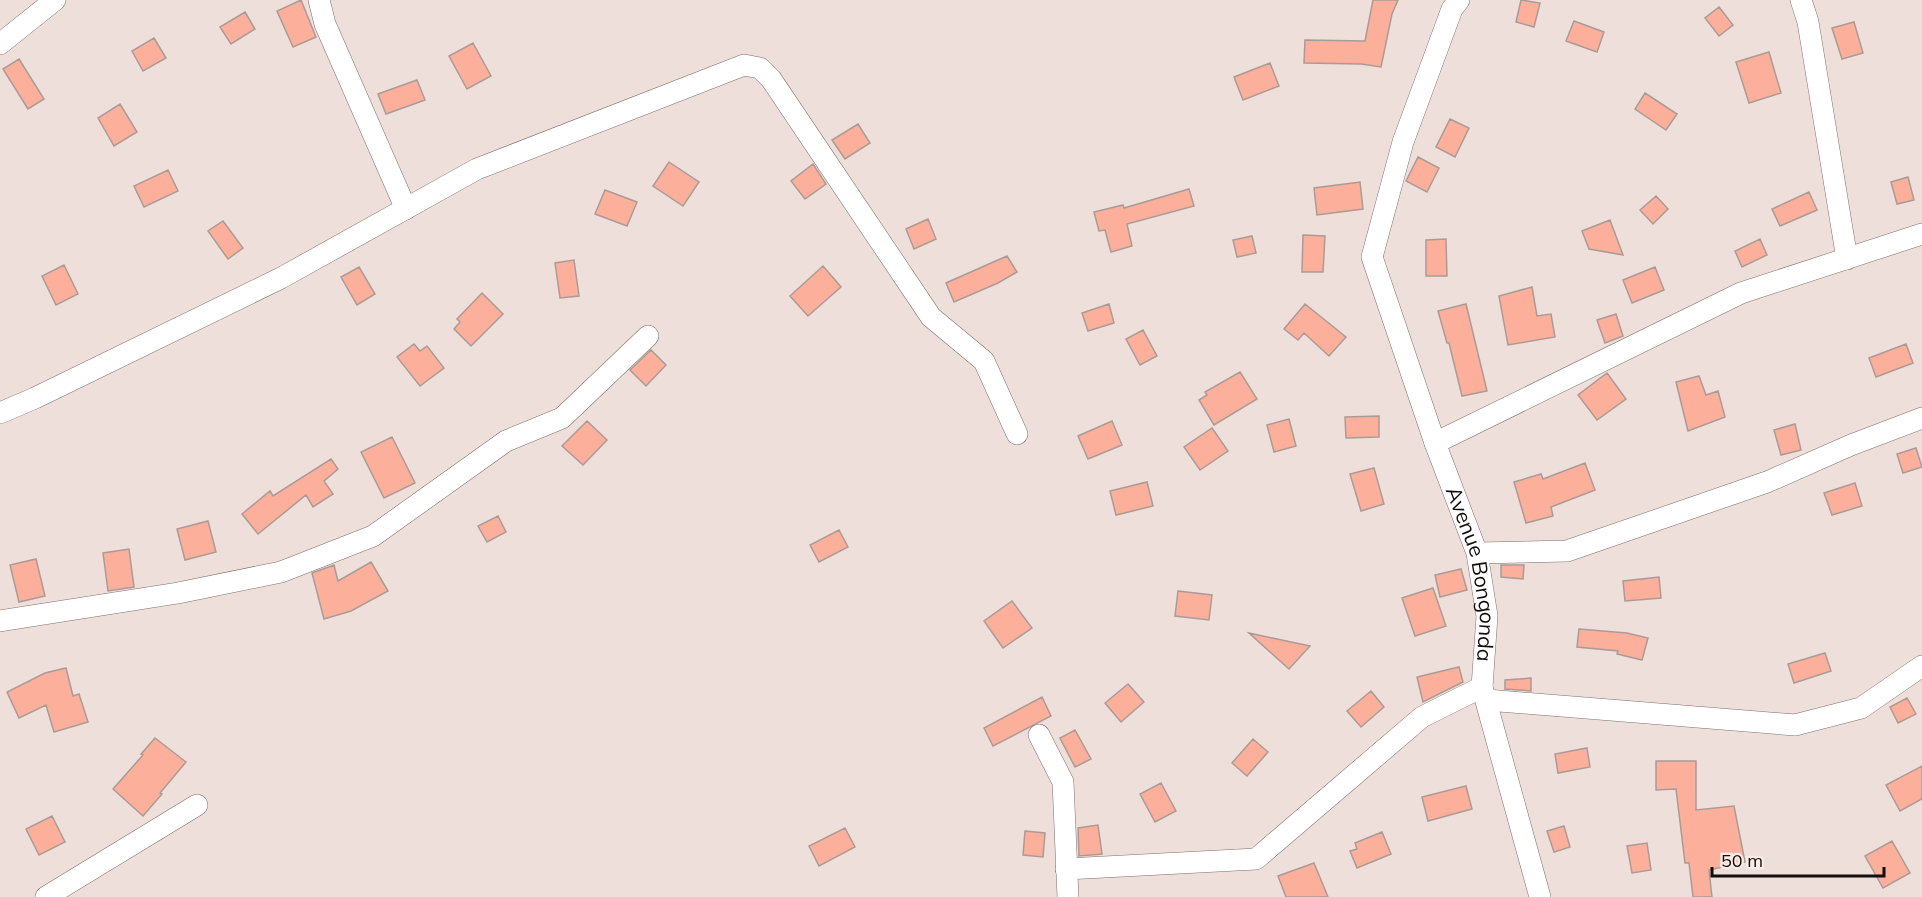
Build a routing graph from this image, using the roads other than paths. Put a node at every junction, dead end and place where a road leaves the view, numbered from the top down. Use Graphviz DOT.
graph roads {
  1 [pos="54,0"];
  2 [pos="319,0"];
  3 [pos="1459,0"];
  4 [pos="1802,0"];
  5 [pos="0,44"];
  6 [pos="406,209"];
  7 [pos="1922,234"];
  8 [pos="1847,259"];
  9 [pos="648,336"];
  10 [pos="0,413"];
  11 [pos="1922,418"];
  12 [pos="1017,434"];
  13 [pos="1435,443"];
  14 [pos="1477,553"];
  15 [pos="0,621"];
  16 [pos="1922,666"];
  17 [pos="1485,694"];
  18 [pos="1039,735"];
  19 [pos="197,805"];
  20 [pos="1066,869"];
  21 [pos="1535,894"];
  22 [pos="46,897"];
  23 [pos="1068,897"];
  1 -- 5 [label="street"];
  2 -- 6 [label="street"];
  3 -- 13 [label="street, Avenue Bongonda"];
  4 -- 8 [label="street"];
  6 -- 10 [label="street"];
  6 -- 12 [label="street"];
  7 -- 8 [label="street"];
  8 -- 13 [label="street"];
  9 -- 15 [label="street"];
  11 -- 14 [label="street"];
  13 -- 14 [label="street, Avenue Bongonda"];
  14 -- 17 [label="street, Avenue Bongonda"];
  16 -- 17 [label="street"];
  17 -- 20 [label="street"];
  17 -- 21 [label="street, Avenue Bongonda"];
  18 -- 20 [label="street"];
  19 -- 22 [label="street"];
  20 -- 23 [label="street"];
}
